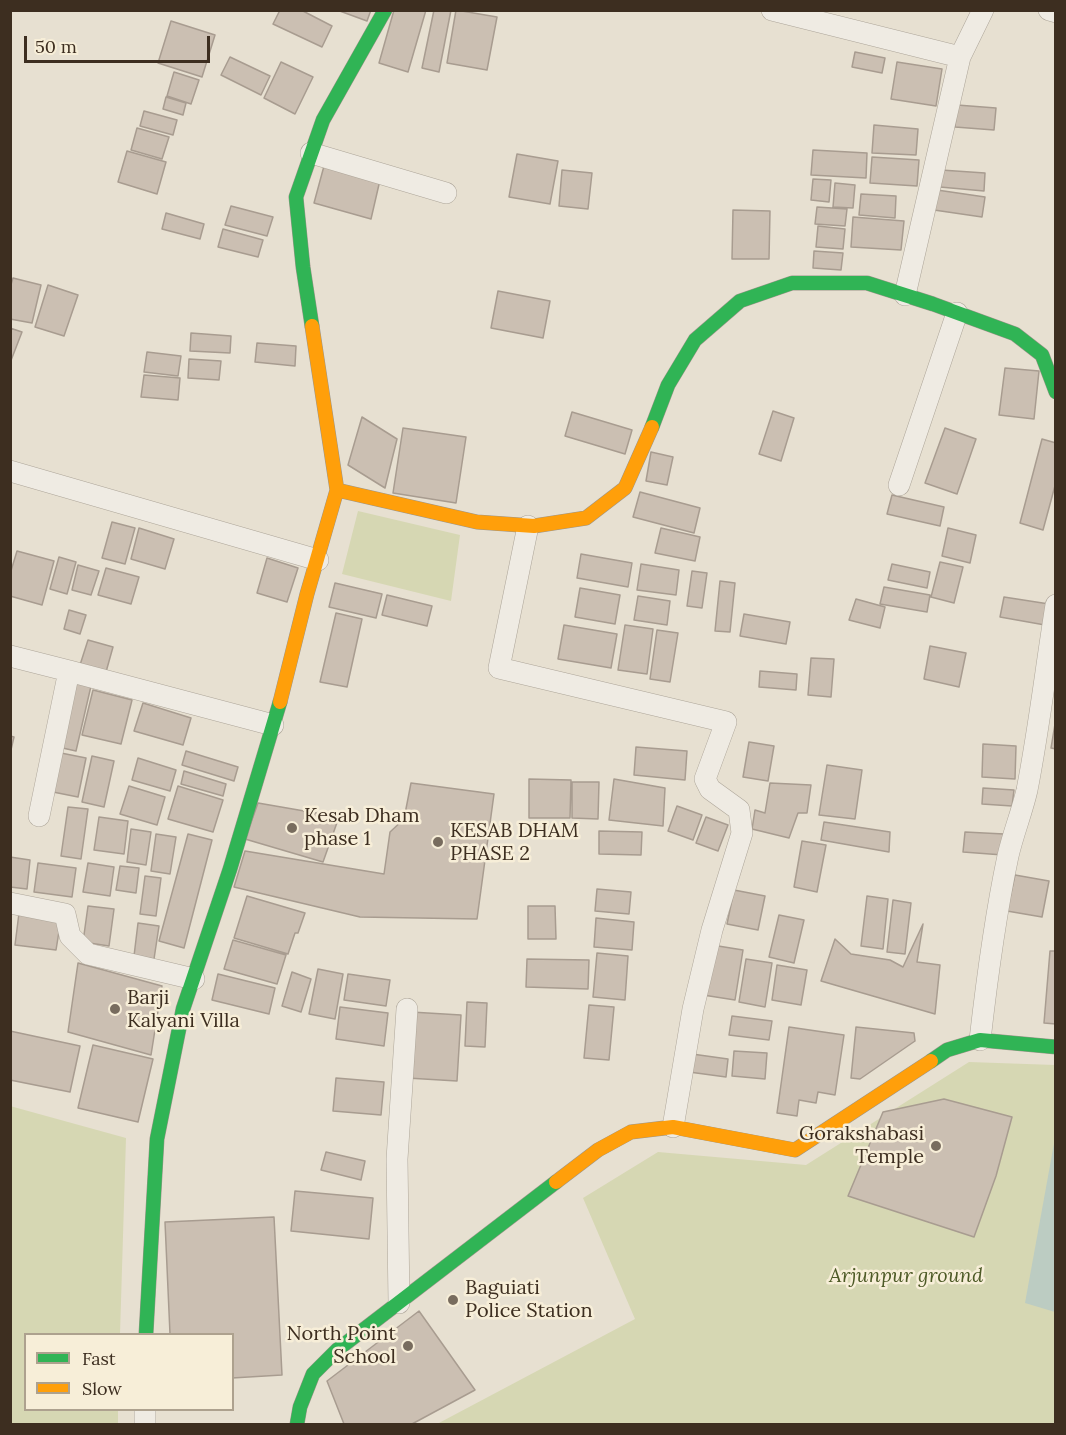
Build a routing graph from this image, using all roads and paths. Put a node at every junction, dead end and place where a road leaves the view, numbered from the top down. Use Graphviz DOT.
graph roads {
  1 [pos="385,10"];
  2 [pos="772,10"];
  3 [pos="983,10"];
  4 [pos="1049,10"];
  5 [pos="1056,12"];
  6 [pos="807,15"];
  7 [pos="960,57"];
  8 [pos="311,153"];
  9 [pos="446,193"];
  10 [pos="905,295"];
  11 [pos="957,313"];
  12 [pos="1056,392"];
  13 [pos="10,471"];
  14 [pos="899,485"];
  15 [pos="337,490"];
  16 [pos="528,526"];
  17 [pos="318,560"];
  18 [pos="1056,605"];
  19 [pos="10,656"];
  20 [pos="69,670"];
  21 [pos="273,725"];
  22 [pos="39,816"];
  23 [pos="10,903"];
  24 [pos="194,979"];
  25 [pos="407,1009"];
  26 [pos="980,1040"];
  27 [pos="1056,1047"];
  28 [pos="673,1126"];
  29 [pos="399,1303"];
  30 [pos="146,1333"];
  31 [pos="297,1425"];
  1 -- 8 [label="street"];
  2 -- 6 [label="street"];
  3 -- 7 [label="street"];
  4 -- 5 [label="street"];
  6 -- 7 [label="street"];
  7 -- 10 [label="street"];
  8 -- 9 [label="street"];
  8 -- 15 [label="street"];
  10 -- 11 [label="street"];
  10 -- 16 [label="street"];
  11 -- 12 [label="street"];
  11 -- 14 [label="street"];
  13 -- 17 [label="street"];
  15 -- 16 [label="street"];
  15 -- 17 [label="street"];
  16 -- 28 [label="street"];
  17 -- 21 [label="street"];
  18 -- 26 [label="street"];
  19 -- 20 [label="street"];
  20 -- 21 [label="street"];
  20 -- 22 [label="street"];
  21 -- 24 [label="street"];
  23 -- 24 [label="street"];
  24 -- 30 [label="street"];
  25 -- 29 [label="street"];
  26 -- 27 [label="street"];
  26 -- 28 [label="street"];
  28 -- 29 [label="street"];
  29 -- 31 [label="street"];
}
